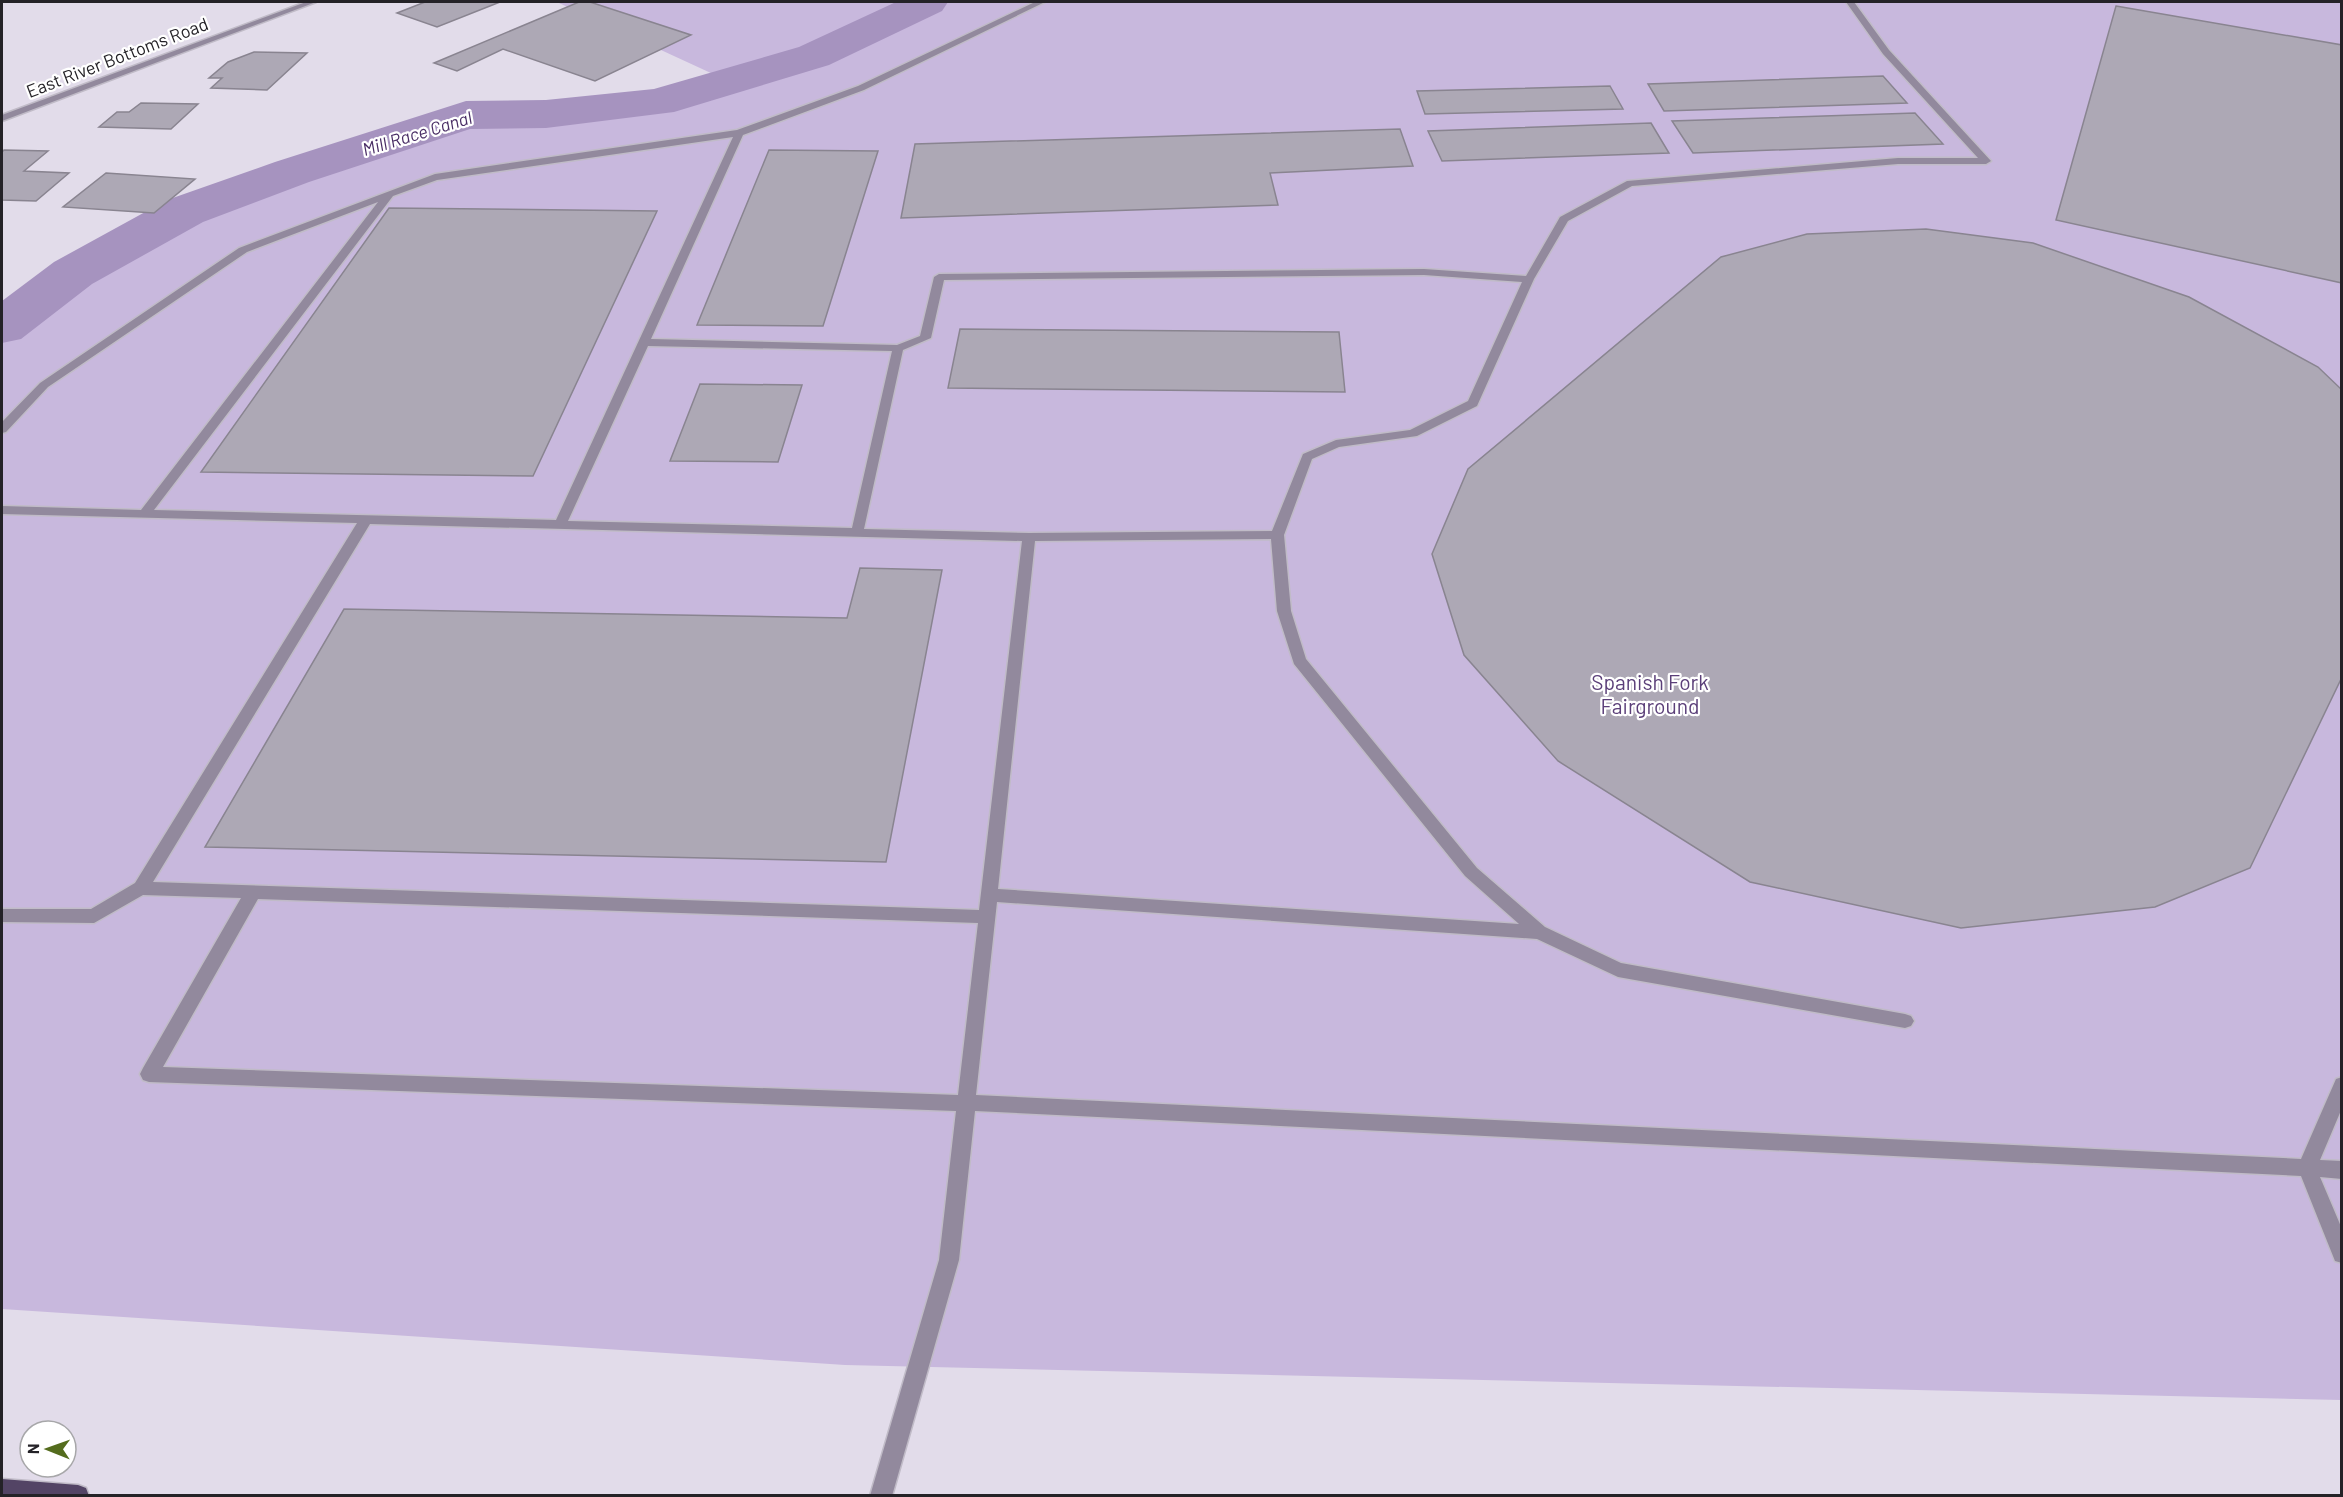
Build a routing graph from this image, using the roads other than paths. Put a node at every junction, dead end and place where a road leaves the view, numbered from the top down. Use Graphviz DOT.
graph roads {
  1 [pos="312,2"];
  2 [pos="1041,2"];
  3 [pos="1850,2"];
  4 [pos="2,118"];
  5 [pos="739,133"];
  6 [pos="389,195"];
  7 [pos="1529,279"];
  8 [pos="643,342"];
  9 [pos="898,348"];
  10 [pos="2,429"];
  11 [pos="2,510"];
  12 [pos="144,514"];
  13 [pos="366,520"];
  14 [pos="560,525"];
  15 [pos="857,533"];
  16 [pos="1277,535"];
  17 [pos="1029,537"];
  18 [pos="141,888"];
  19 [pos="253,892"];
  20 [pos="989,895"];
  21 [pos="2,915"];
  22 [pos="986,917"];
  23 [pos="1539,932"];
  24 [pos="1905,1021"];
  25 [pos="2342,1085"];
  26 [pos="966,1103"];
  27 [pos="2307,1168"];
  28 [pos="2342,1170"];
  29 [pos="2342,1254"];
  30 [pos="2,1490"];
  31 [pos="78,1496"];
  32 [pos="881,1496"];
  1 -- 4 [label="street, East River Bottoms Road"];
  2 -- 5 [label="street"];
  3 -- 7 [label="street"];
  5 -- 6 [label="street"];
  5 -- 8 [label="street"];
  6 -- 10 [label="street"];
  6 -- 12 [label="street"];
  7 -- 9 [label="street"];
  7 -- 16 [label="street"];
  8 -- 9 [label="street"];
  8 -- 14 [label="street"];
  9 -- 15 [label="street"];
  11 -- 12 [label="street"];
  12 -- 13 [label="street"];
  13 -- 14 [label="street"];
  13 -- 18 [label="street"];
  14 -- 15 [label="street"];
  15 -- 17 [label="street"];
  16 -- 17 [label="street"];
  16 -- 23 [label="street"];
  17 -- 20 [label="street"];
  18 -- 19 [label="street"];
  18 -- 21 [label="street"];
  19 -- 22 [label="street"];
  19 -- 26 [label="street"];
  20 -- 22 [label="street"];
  20 -- 23 [label="street"];
  22 -- 26 [label="street"];
  23 -- 24 [label="street"];
  25 -- 27 [label="street"];
  26 -- 27 [label="street"];
  26 -- 32 [label="street"];
  27 -- 28 [label="street"];
  27 -- 29 [label="street"];
  30 -- 31 [label="main road"];
}
